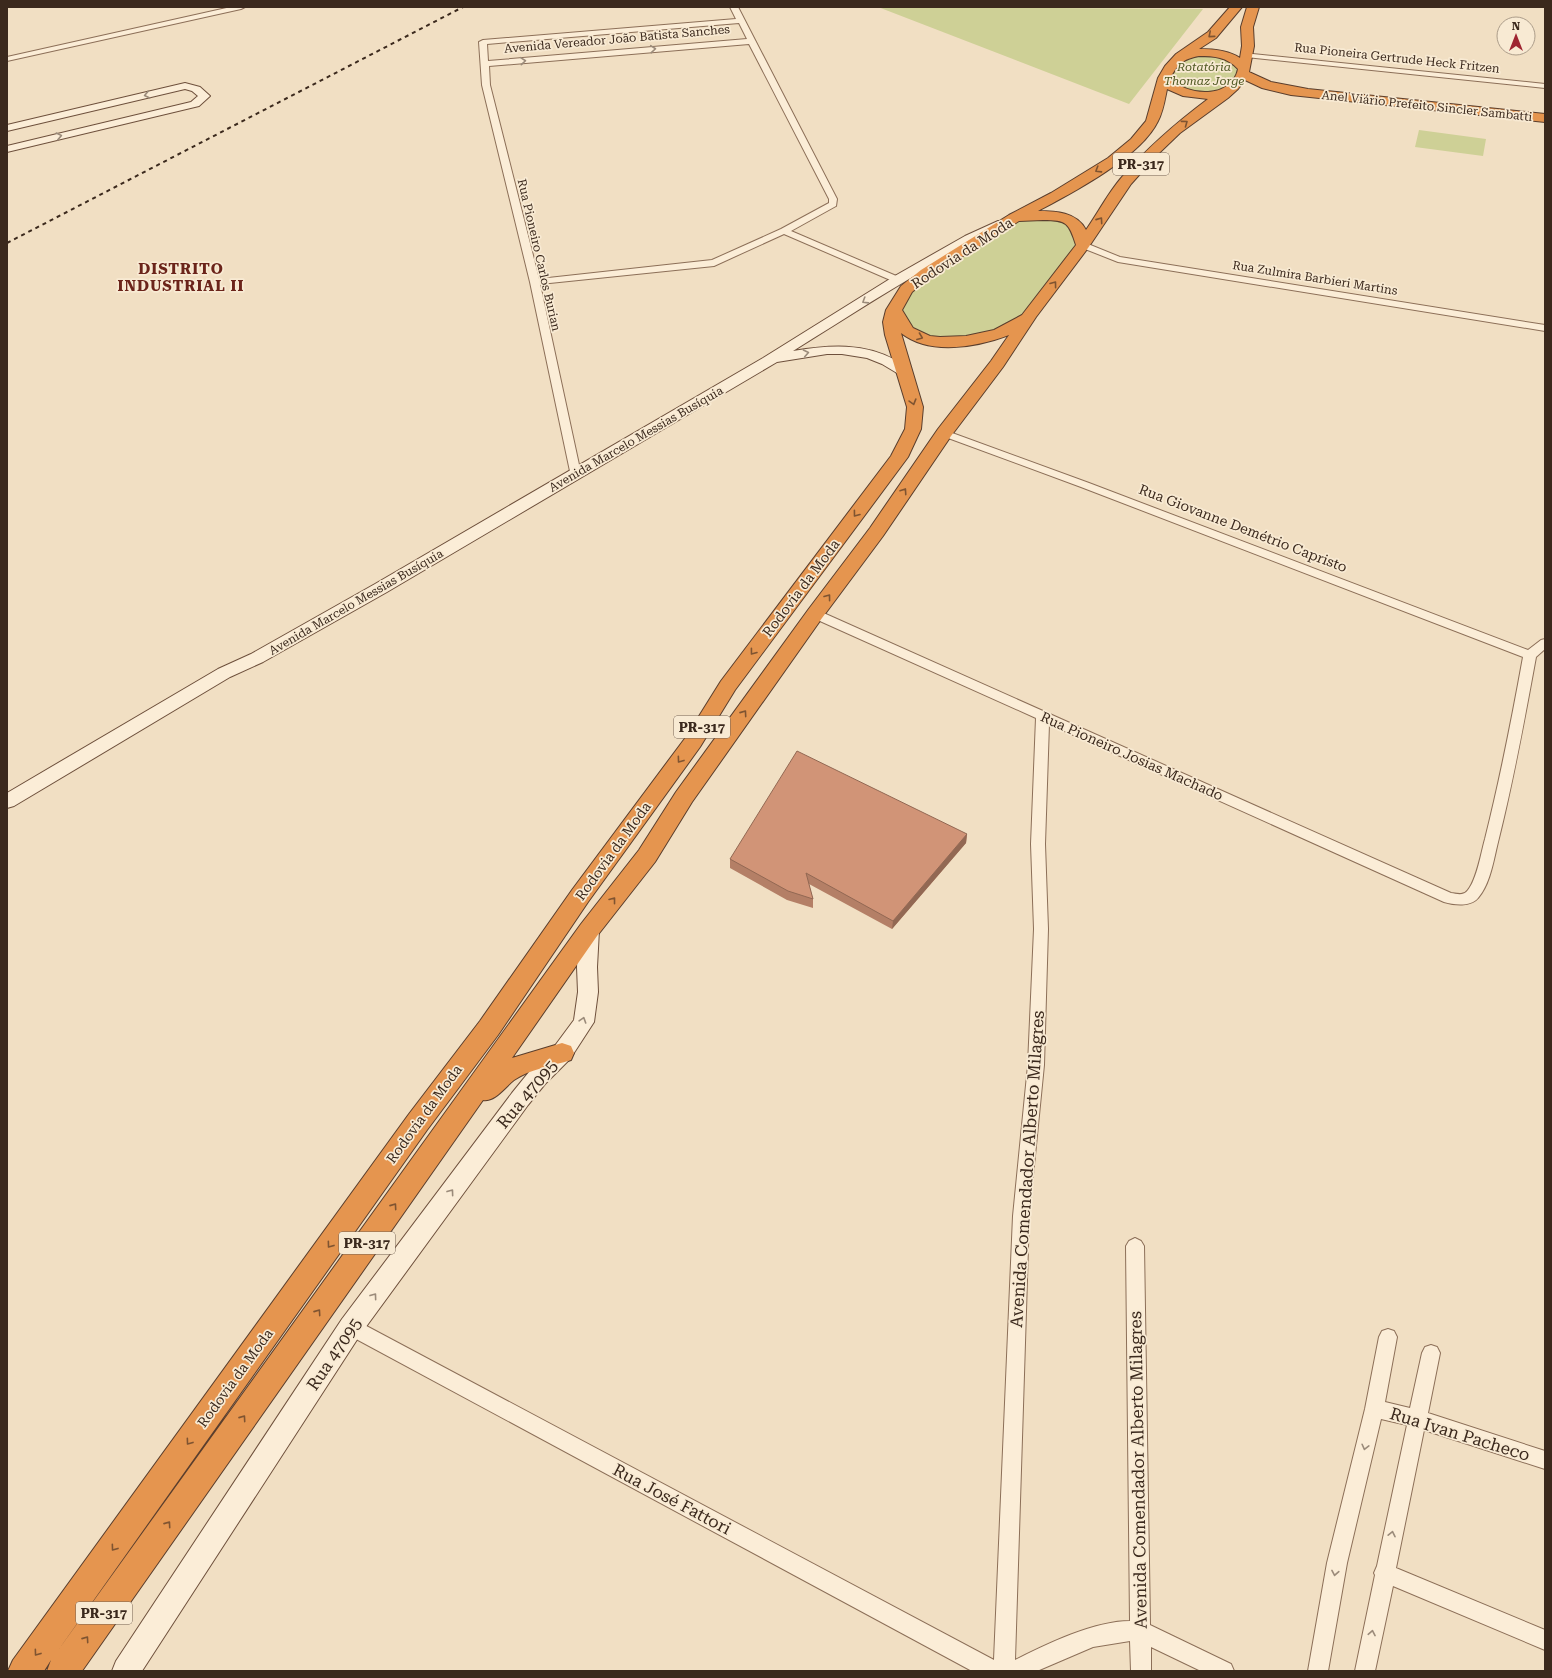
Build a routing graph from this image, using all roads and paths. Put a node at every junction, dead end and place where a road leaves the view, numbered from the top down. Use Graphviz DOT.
graph roads {
  1 [pos="241,7"];
  2 [pos="734,7"];
  3 [pos="1236,7"];
  4 [pos="1253,7"];
  5 [pos="740,21"];
  6 [pos="752,41"];
  7 [pos="483,42"];
  8 [pos="1246,55"];
  9 [pos="1180,58"];
  10 [pos="7,59"];
  11 [pos="484,64"];
  12 [pos="1244,71"];
  13 [pos="1164,78"];
  14 [pos="1545,86"];
  15 [pos="1308,93"];
  16 [pos="1225,94"];
  17 [pos="1545,118"];
  18 [pos="21,124"];
  19 [pos="7,128"];
  20 [pos="37,141"];
  21 [pos="7,149"];
  22 [pos="1014,218"];
  23 [pos="784,231"];
  24 [pos="1083,245"];
  25 [pos="898,280"];
  26 [pos="535,282"];
  27 [pos="894,310"];
  28 [pos="1030,315"];
  29 [pos="839,317"];
  30 [pos="1545,328"];
  31 [pos="848,349"];
  32 [pos="768,361"];
  33 [pos="902,370"];
  34 [pos="944,433"];
  35 [pos="575,474"];
  36 [pos="815,614"];
  37 [pos="1545,643"];
  38 [pos="1530,654"];
  39 [pos="1043,716"];
  40 [pos="101,752"];
  41 [pos="7,801"];
  42 [pos="7,812"];
  43 [pos="589,930"];
  44 [pos="562,1053"];
  45 [pos="461,1111"];
  46 [pos="1135,1246"];
  47 [pos="351,1328"];
  48 [pos="1388,1337"];
  49 [pos="1431,1353"];
  50 [pos="1374,1409"];
  51 [pos="1416,1418"];
  52 [pos="1545,1460"];
  53 [pos="1384,1573"];
  54 [pos="1140,1631"];
  55 [pos="1545,1640"];
  56 [pos="24,1671"];
  57 [pos="63,1671"];
  58 [pos="126,1671"];
  59 [pos="993,1671"];
  60 [pos="1004,1671"];
  61 [pos="1015,1671"];
  62 [pos="1141,1671"];
  63 [pos="1224,1671"];
  64 [pos="1318,1671"];
  65 [pos="1364,1671"];
  1 -- 10 [label="street"];
  2 -- 5 [label="street"];
  3 -- 9 [label="highway, PR-317, one-way"];
  4 -- 8 [label="highway, PR-317"];
  5 -- 6 [label="street"];
  5 -- 7 [label="street, Avenida Vereador João Batista Sanches"];
  11 -- 6 [label="street, Avenida Vereador João Batista Sanches, one-way"];
  6 -- 23 [label="street"];
  7 -- 11 [label="street, Rua Pioneiro Carlos Burian"];
  8 -- 12 [label="highway, PR-317"];
  8 -- 14 [label="street, Rua Pioneira Gertrude Heck Fritzen"];
  9 -- 12 [label="highway, Anel Viário Prefeito Sincler Sambatti"];
  9 -- 13 [label="highway, PR-317"];
  11 -- 26 [label="street, Rua Pioneiro Carlos Burian"];
  12 -- 15 [label="highway, Anel Viário Prefeito Sincler Sambatti"];
  12 -- 16 [label="highway, PR-317"];
  13 -- 16 [label="highway, Anel Viário Prefeito Sincler Sambatti"];
  13 -- 22 [label="highway, Rodovia da Moda / PR-317, one-way"];
  15 -- 16 [label="highway, Anel Viário Prefeito Sincler Sambatti"];
  15 -- 17 [label="highway, Anel Viário Prefeito Sincler Sambatti"];
  24 -- 16 [label="highway, Rodovia da Moda / PR-317, one-way"];
  18 -- 19 [label="street"];
  18 -- 20 [label="street"];
  20 -- 18 [label="street, one-way"];
  20 -- 21 [label="street"];
  22 -- 24 [label="highway"];
  22 -- 25 [label="street, Avenida Marcelo Messias Busíquia"];
  22 -- 27 [label="highway, Rodovia da Moda / PR-317"];
  23 -- 25 [label="street"];
  23 -- 26 [label="street"];
  28 -- 24 [label="highway, Rodovia da Moda / PR-317, one-way"];
  24 -- 30 [label="street, Rua Zulmira Barbieri Martins"];
  25 -- 29 [label="street, Avenida Marcelo Messias Busíquia, one-way"];
  26 -- 35 [label="street, Rua Pioneiro Carlos Burian"];
  27 -- 28 [label="highway, one-way"];
  27 -- 33 [label="highway, Rodovia da Moda / PR-317"];
  28 -- 34 [label="highway, Rodovia da Moda / PR-317"];
  29 -- 31 [label="street"];
  29 -- 32 [label="street, Avenida Marcelo Messias Busíquia"];
  32 -- 31 [label="street, one-way"];
  31 -- 33 [label="street"];
  32 -- 35 [label="street, Avenida Marcelo Messias Busíquia"];
  33 -- 56 [label="highway, Rodovia da Moda / PR-317, one-way"];
  36 -- 34 [label="highway, Rodovia da Moda / PR-317, one-way"];
  34 -- 38 [label="street, Rua Giovanne Demétrio Capristo"];
  35 -- 40 [label="street, Avenida Marcelo Messias Busíquia"];
  36 -- 39 [label="street, Rua Pioneiro Josias Machado"];
  43 -- 36 [label="highway, Rodovia da Moda / PR-317, one-way"];
  37 -- 38 [label="street"];
  38 -- 39 [label="street, Rua Pioneiro Josias Machado"];
  39 -- 60 [label="street, Avenida Comendador Alberto Milagres"];
  40 -- 41 [label="street, Avenida Marcelo Messias Busíquia"];
  40 -- 42 [label="street, Avenida Marcelo Messias Busíquia"];
  44 -- 43 [label="street, Rua 47095, one-way"];
  43 -- 45 [label="highway, Rodovia da Moda / PR-317"];
  44 -- 45 [label="highway"];
  47 -- 44 [label="street, Rua 47095, one-way"];
  57 -- 45 [label="highway, Rodovia da Moda / PR-317, one-way"];
  46 -- 54 [label="street, Avenida Comendador Alberto Milagres"];
  47 -- 58 [label="street, Rua 47095"];
  47 -- 59 [label="street, Rua José Fattori"];
  48 -- 50 [label="street"];
  49 -- 51 [label="street"];
  50 -- 51 [label="street, Rua Ivan Pacheco"];
  50 -- 64 [label="street, one-way"];
  51 -- 52 [label="street, Rua Ivan Pacheco"];
  53 -- 51 [label="street, one-way"];
  53 -- 55 [label="street"];
  65 -- 53 [label="street, one-way"];
  54 -- 61 [label="street"];
  54 -- 62 [label="street, Avenida Comendador Alberto Milagres"];
  54 -- 63 [label="street"];
}
